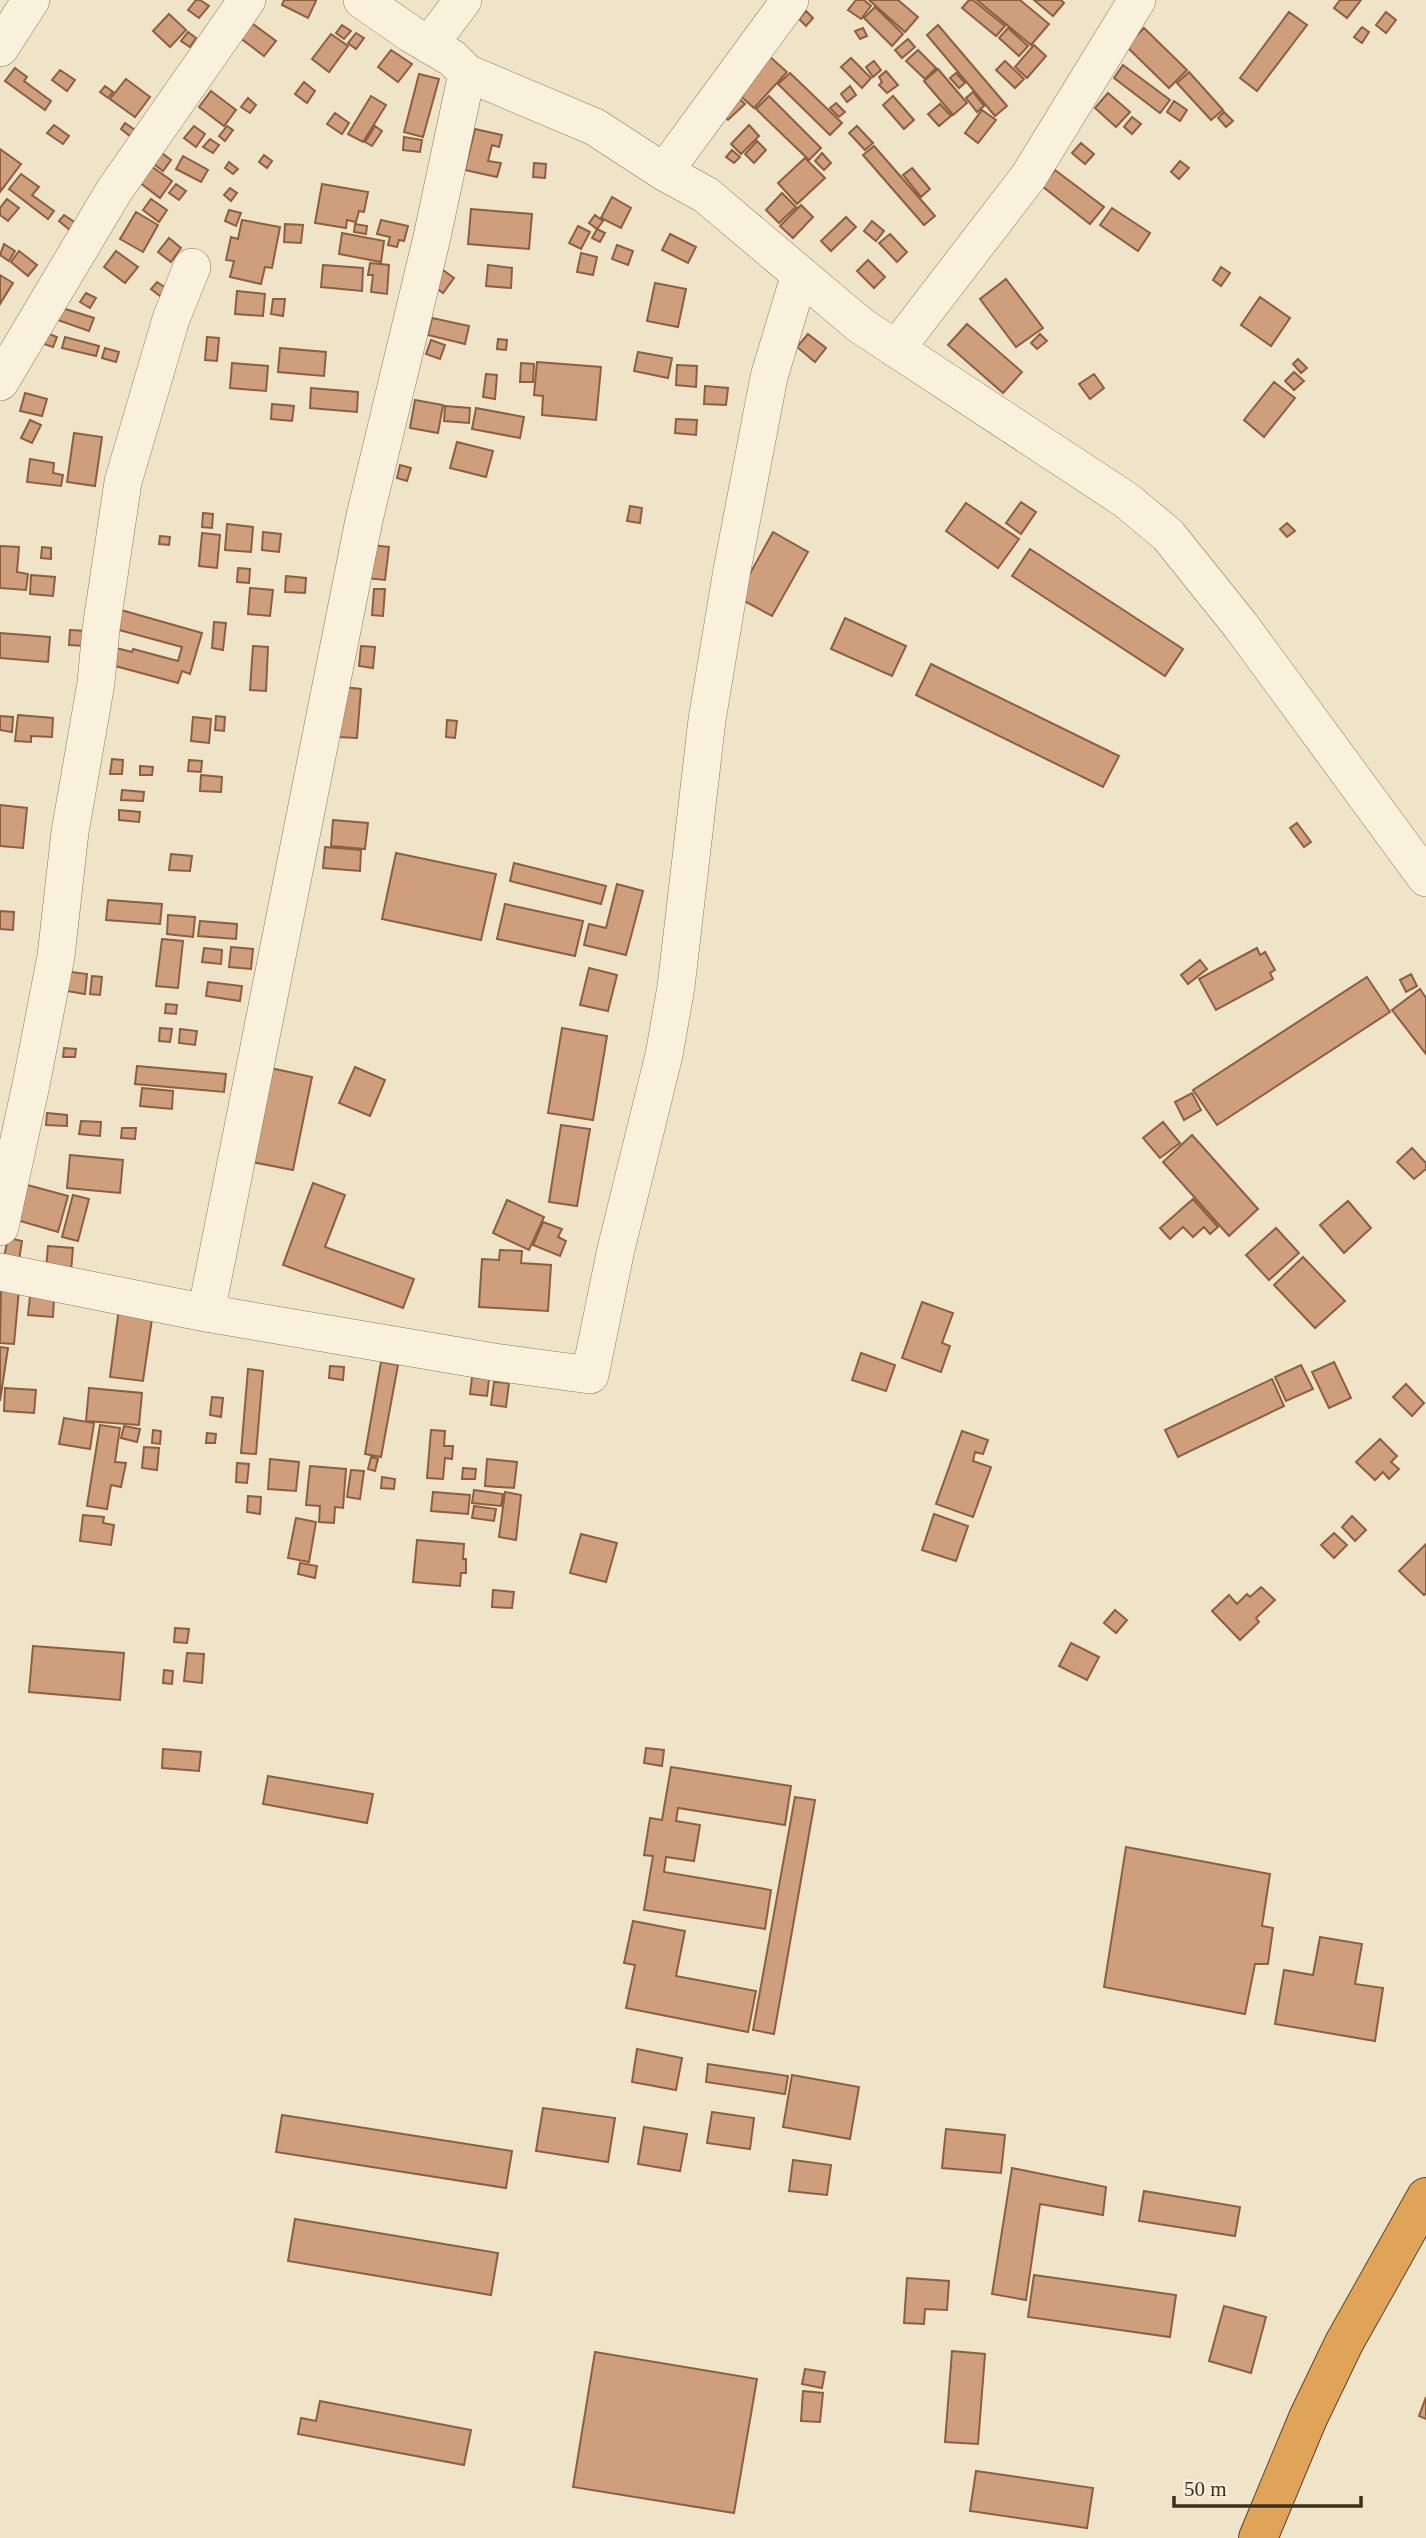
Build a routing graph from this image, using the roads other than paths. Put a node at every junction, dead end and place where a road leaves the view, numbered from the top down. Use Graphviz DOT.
graph roads {
  1 [pos="31,0"];
  2 [pos="247,0"];
  3 [pos="362,0"];
  4 [pos="463,0"];
  5 [pos="790,0"];
  6 [pos="1137,0"];
  7 [pos="429,45"];
  8 [pos="0,48"];
  9 [pos="467,74"];
  10 [pos="664,172"];
  11 [pos="192,267"];
  12 [pos="800,274"];
  13 [pos="896,349"];
  14 [pos="0,382"];
  15 [pos="1426,878"];
  16 [pos="0,1227"];
  17 [pos="0,1272"];
  18 [pos="206,1313"];
  19 [pos="1426,2197"];
  20 [pos="1258,2538"];
  1 -- 8 [label="street"];
  2 -- 14 [label="street"];
  3 -- 7 [label="street"];
  4 -- 7 [label="street"];
  5 -- 10 [label="street"];
  6 -- 13 [label="street"];
  7 -- 9 [label="street"];
  9 -- 10 [label="street"];
  9 -- 18 [label="street"];
  10 -- 12 [label="street"];
  11 -- 16 [label="street"];
  12 -- 13 [label="street"];
  12 -- 18 [label="street"];
  13 -- 15 [label="street"];
  17 -- 18 [label="street"];
  19 -- 20 [label="highway"];
}
